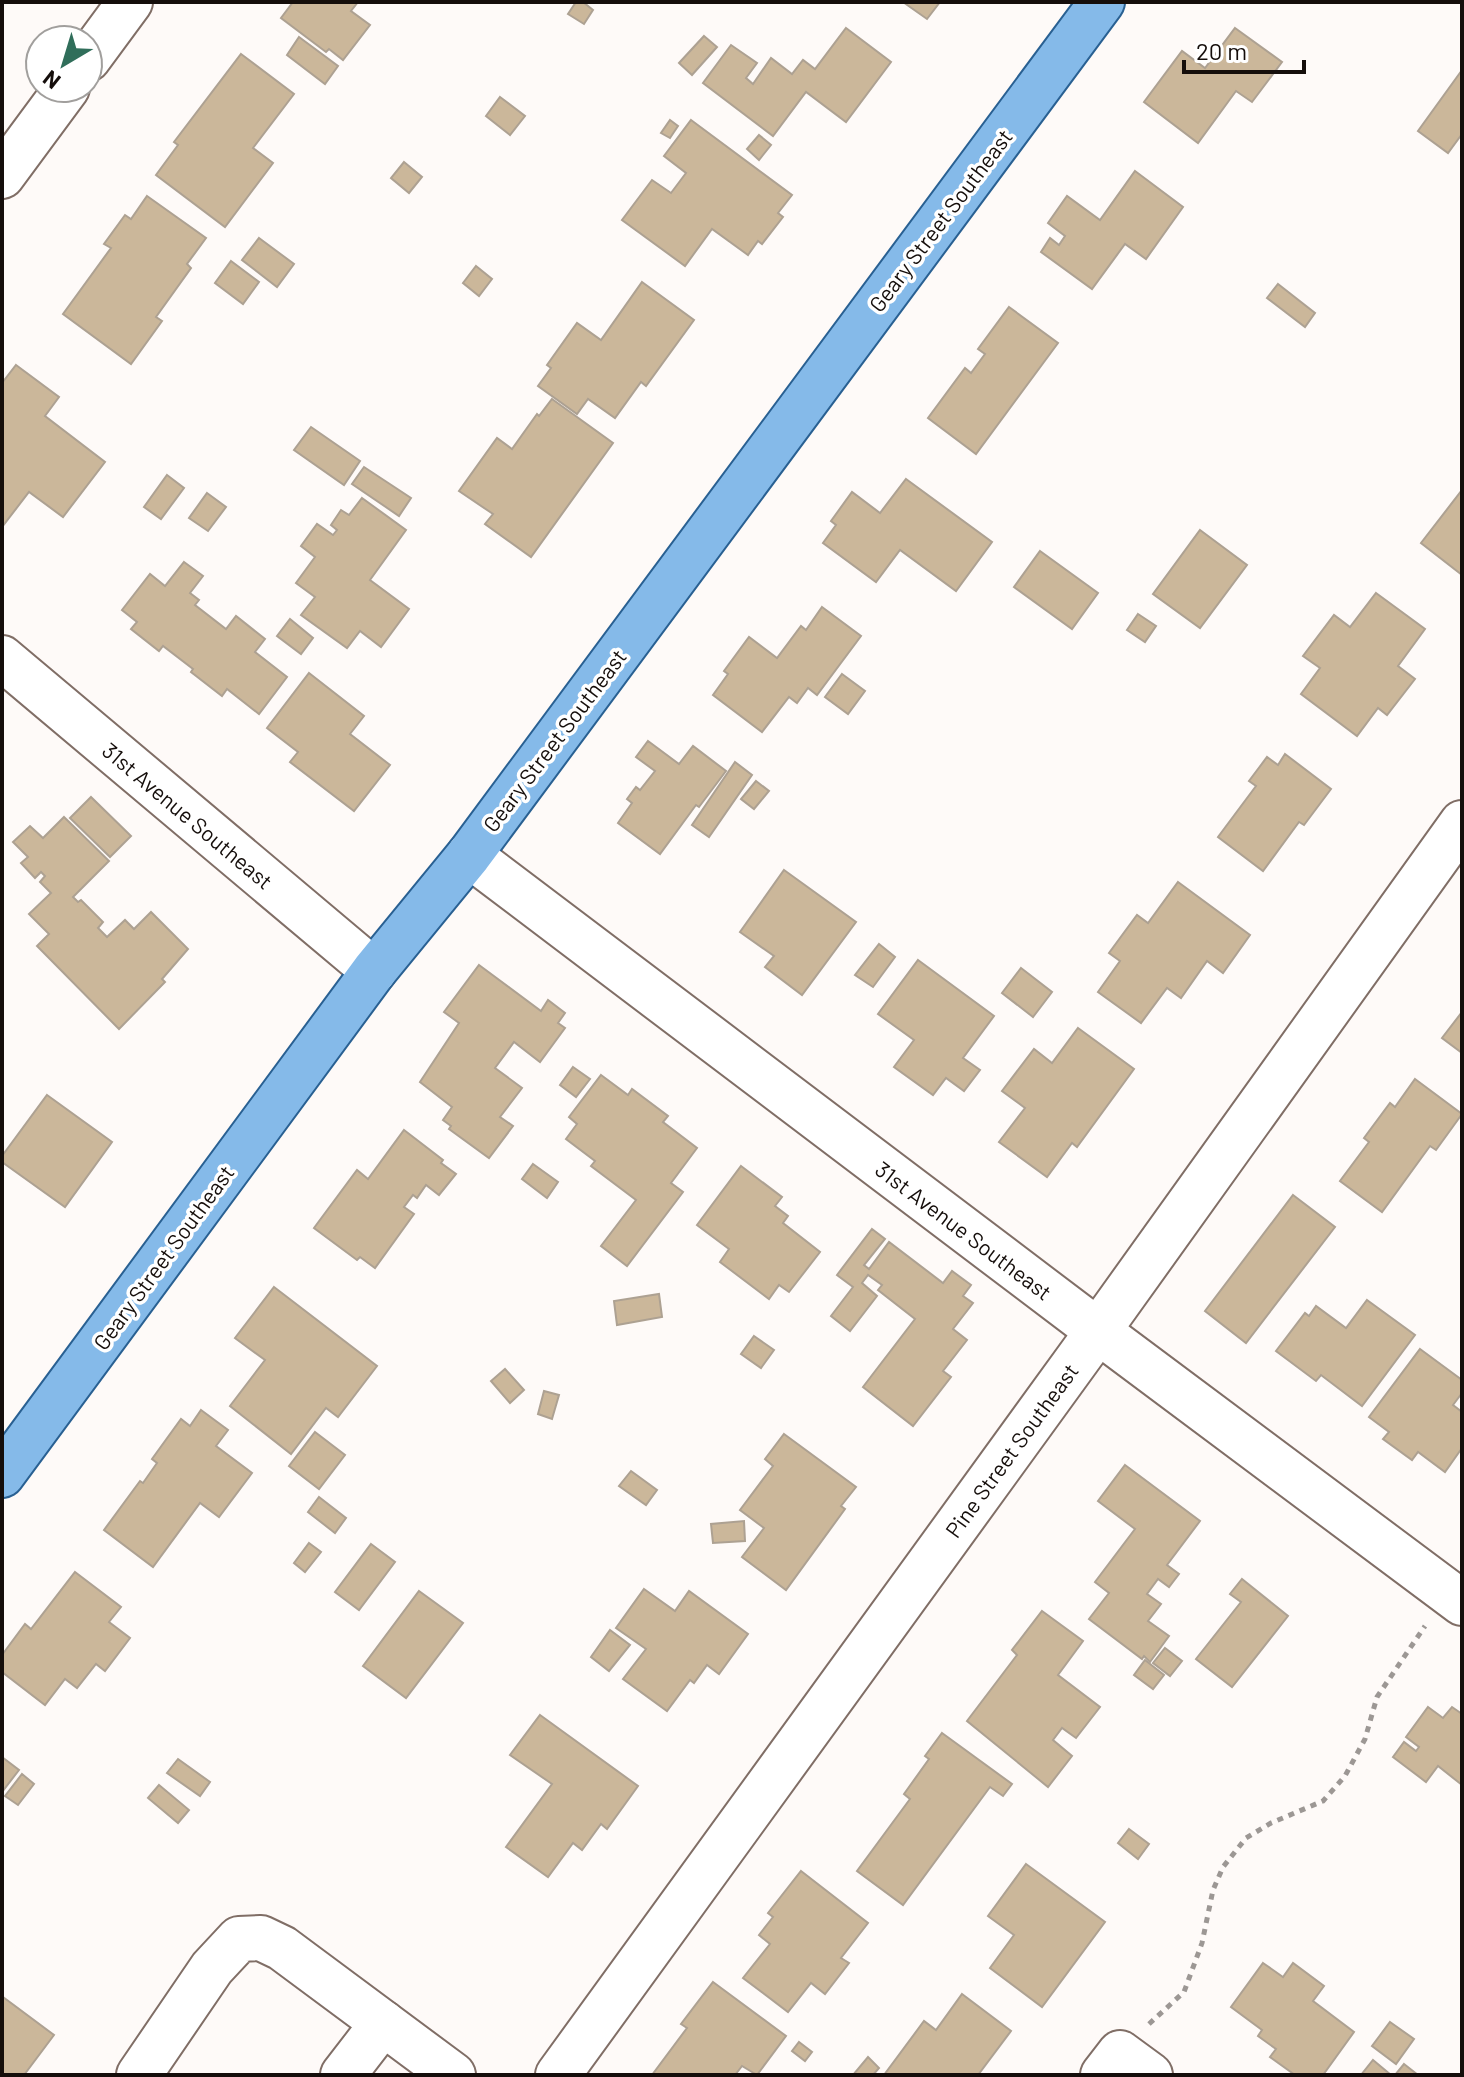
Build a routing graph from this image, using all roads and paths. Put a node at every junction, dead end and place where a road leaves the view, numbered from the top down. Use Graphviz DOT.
graph roads {
  1 [pos="130,2"];
  2 [pos="1102,2"];
  3 [pos="104,37"];
  4 [pos="55,104"];
  5 [pos="2,176"];
  6 [pos="2,658"];
  7 [pos="1462,823"];
  8 [pos="469,855"];
  9 [pos="374,971"];
  10 [pos="1098,1331"];
  11 [pos="2,1475"];
  12 [pos="1456,1598"];
  13 [pos="383,2023"];
  14 [pos="1124,2068"];
  15 [pos="139,2075"];
  16 [pos="343,2075"];
  17 [pos="453,2075"];
  18 [pos="558,2075"];
  1 -- 3 [label="street"];
  2 -- 8 [label="main road, Geary Street Southeast"];
  4 -- 5 [label="street"];
  6 -- 9 [label="street, 31st Avenue Southeast"];
  7 -- 10 [label="street, Pine Street Southeast"];
  8 -- 9 [label="main road, Geary Street Southeast"];
  8 -- 10 [label="street, 31st Avenue Southeast"];
  9 -- 11 [label="main road, Geary Street Southeast"];
  10 -- 12 [label="street, 31st Avenue Southeast"];
  10 -- 18 [label="street, Pine Street Southeast"];
  12 -- 14 [label="path"];
  13 -- 15 [label="street"];
  13 -- 16 [label="street"];
  13 -- 17 [label="street"];
}
